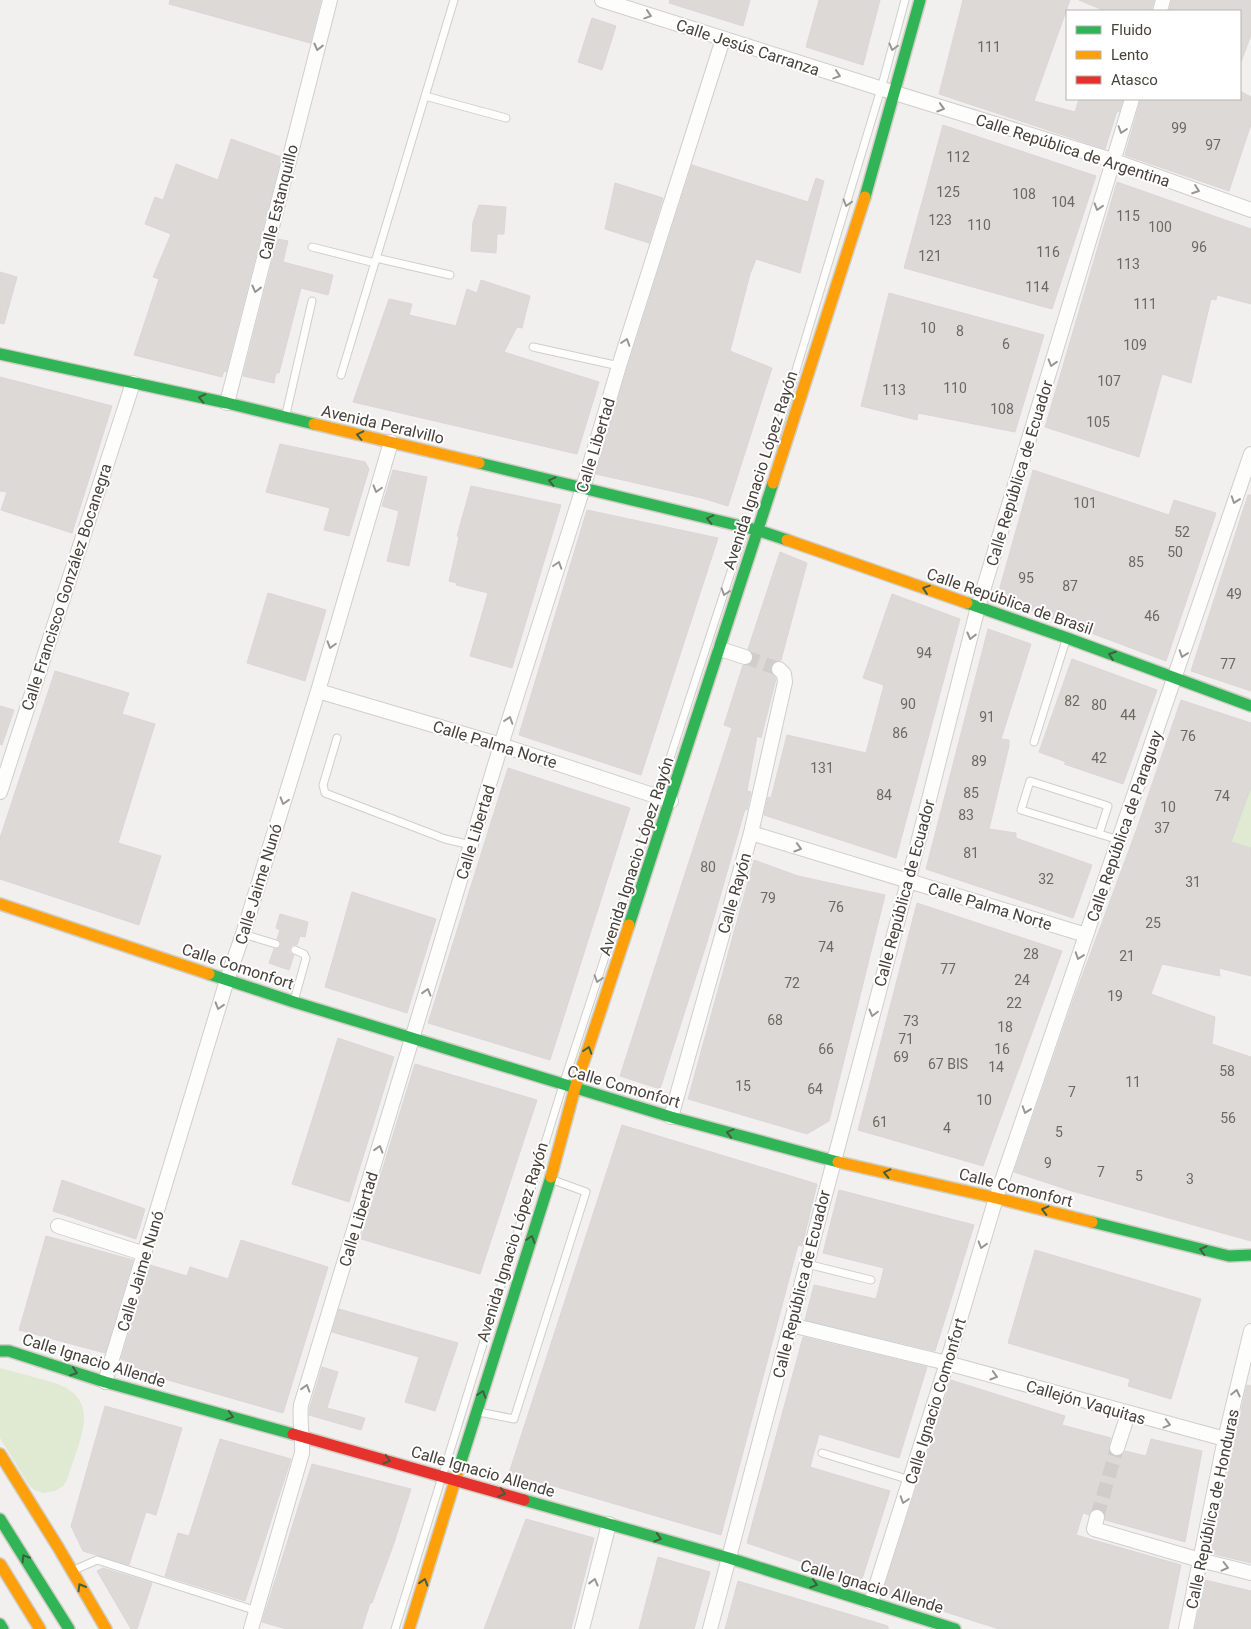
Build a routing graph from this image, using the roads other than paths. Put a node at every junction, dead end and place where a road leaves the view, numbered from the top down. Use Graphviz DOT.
graph roads {
  1 [pos="330,0"];
  2 [pos="454,0"];
  3 [pos="602,0"];
  4 [pos="905,0"];
  5 [pos="920,0"];
  6 [pos="723,39"];
  7 [pos="888,91"];
  8 [pos="425,96"];
  9 [pos="1132,100"];
  10 [pos="506,118"];
  11 [pos="1112,160"];
  12 [pos="1251,210"];
  13 [pos="312,247"];
  14 [pos="375,261"];
  15 [pos="450,275"];
  16 [pos="312,301"];
  17 [pos="533,347"];
  18 [pos="0,354"];
  19 [pos="619,366"];
  20 [pos="341,375"];
  21 [pos="133,383"];
  22 [pos="227,403"];
  23 [pos="286,417"];
  24 [pos="391,442"];
  25 [pos="773,447"];
  26 [pos="1251,454"];
  27 [pos="583,488"];
  28 [pos="751,526"];
  29 [pos="978,607"];
  30 [pos="1067,638"];
  31 [pos="720,649"];
  32 [pos="746,658"];
  33 [pos="779,669"];
  34 [pos="1174,678"];
  35 [pos="318,692"];
  36 [pos="1251,706"];
  37 [pos="337,738"];
  38 [pos="1034,742"];
  39 [pos="501,745"];
  40 [pos="0,792"];
  41 [pos="664,799"];
  42 [pos="751,833"];
  43 [pos="1099,834"];
  44 [pos="1119,840"];
  45 [pos="471,846"];
  46 [pos="908,882"];
  47 [pos="0,904"];
  48 [pos="244,934"];
  49 [pos="1086,935"];
  50 [pos="276,944"];
  51 [pos="295,950"];
  52 [pos="227,980"];
  53 [pos="294,1002"];
  54 [pos="413,1039"];
  55 [pos="563,1085"];
  56 [pos="575,1088"];
  57 [pos="670,1117"];
  58 [pos="833,1161"];
  59 [pos="550,1178"];
  60 [pos="996,1198"];
  61 [pos="58,1226"];
  62 [pos="145,1254"];
  63 [pos="1251,1255"];
  64 [pos="807,1264"];
  65 [pos="871,1280"];
  66 [pos="791,1325"];
  67 [pos="1251,1331"];
  68 [pos="0,1351"];
  69 [pos="947,1363"];
  70 [pos="105,1382"];
  71 [pos="476,1412"];
  72 [pos="1128,1414"];
  73 [pos="302,1436"];
  74 [pos="1225,1439"];
  75 [pos="1117,1448"];
  76 [pos="822,1453"];
  77 [pos="0,1454"];
  78 [pos="441,1476"];
  79 [pos="455,1480"];
  80 [pos="910,1480"];
  81 [pos="0,1519"];
  82 [pos="1095,1523"];
  83 [pos="609,1524"];
  84 [pos="729,1558"];
  85 [pos="1200,1560"];
  86 [pos="0,1564"];
  87 [pos="72,1571"];
  88 [pos="1251,1573"];
  89 [pos="871,1602"];
  90 [pos="257,1611"];
  91 [pos="0,1624"];
  92 [pos="3,1629"];
  93 [pos="40,1629"];
  94 [pos="69,1629"];
  95 [pos="106,1629"];
  96 [pos="251,1629"];
  97 [pos="395,1629"];
  98 [pos="409,1629"];
  99 [pos="582,1629"];
  100 [pos="710,1629"];
  101 [pos="955,1629"];
  102 [pos="1186,1629"];
  1 -- 22 [label="street, Calle Estanquillo, one-way"];
  2 -- 8 [label="lane"];
  3 -- 6 [label="street, Calle Jesús Carranza, one-way"];
  4 -- 7 [label="lane, one-way"];
  5 -- 7 [label="street, Avenida Ignacio López Rayón"];
  6 -- 7 [label="street, Calle Jesús Carranza, one-way"];
  19 -- 6 [label="street, Calle Libertad, one-way"];
  7 -- 11 [label="street, Calle República de Argentina, one-way"];
  7 -- 25 [label="lane, one-way"];
  7 -- 28 [label="street, Avenida Ignacio López Rayón"];
  8 -- 10 [label="lane"];
  8 -- 14 [label="lane"];
  9 -- 11 [label="street, Calle República de Ecuador, one-way"];
  11 -- 12 [label="street, Calle República de Argentina, one-way"];
  11 -- 29 [label="street, Calle República de Ecuador, one-way"];
  13 -- 14 [label="lane"];
  14 -- 15 [label="lane"];
  14 -- 20 [label="lane"];
  16 -- 23 [label="lane"];
  17 -- 19 [label="lane"];
  18 -- 21 [label="street, Avenida Peralvillo"];
  19 -- 27 [label="street, Calle Libertad"];
  22 -- 21 [label="street, Avenida Peralvillo, one-way"];
  21 -- 40 [label="street, Calle Francisco González Bocanegra"];
  22 -- 23 [label="street, Avenida Peralvillo"];
  24 -- 23 [label="street, Avenida Peralvillo, one-way"];
  27 -- 24 [label="street, Avenida Peralvillo, one-way"];
  24 -- 35 [label="street, Calle Jaime Nunó, one-way"];
  26 -- 34 [label="street, Calle República de Paraguay, one-way"];
  28 -- 27 [label="street, Avenida Peralvillo, one-way"];
  39 -- 27 [label="street, Calle Libertad, one-way"];
  29 -- 28 [label="street, Calle República de Brasil, one-way"];
  28 -- 31 [label="street, Avenida Ignacio López Rayón"];
  28 -- 41 [label="lane, one-way"];
  29 -- 30 [label="street, Calle República de Brasil"];
  29 -- 46 [label="street, Calle República de Ecuador, one-way"];
  34 -- 30 [label="street, Calle República de Brasil, one-way"];
  30 -- 38 [label="lane"];
  31 -- 32 [label="street"];
  31 -- 41 [label="street, Avenida Ignacio López Rayón"];
  33 -- 42 [label="street, Calle Rayón"];
  34 -- 36 [label="street, Calle República de Brasil"];
  34 -- 44 [label="street, Calle República de Paraguay"];
  35 -- 39 [label="street, Calle Palma Norte"];
  35 -- 48 [label="street, Calle Jaime Nunó, one-way"];
  37 -- 45 [label="lane"];
  39 -- 41 [label="street, Calle Palma Norte"];
  39 -- 45 [label="street, Calle Libertad"];
  41 -- 55 [label="lane, one-way"];
  56 -- 41 [label="street, Avenida Ignacio López Rayón, one-way"];
  42 -- 46 [label="street, Calle Palma Norte, one-way"];
  42 -- 57 [label="street, Calle Rayón"];
  43 -- 43 [label="lane"];
  43 -- 44 [label="lane"];
  44 -- 49 [label="street, Calle República de Paraguay"];
  54 -- 45 [label="street, Calle Libertad, one-way"];
  46 -- 49 [label="street, Calle Palma Norte"];
  46 -- 58 [label="street, Calle República de Ecuador, one-way"];
  47 -- 52 [label="street, Calle Comonfort"];
  48 -- 50 [label="lane"];
  48 -- 52 [label="street, Calle Jaime Nunó"];
  49 -- 60 [label="street, Calle República de Paraguay, one-way"];
  51 -- 53 [label="lane"];
  52 -- 53 [label="street, Calle Comonfort"];
  52 -- 62 [label="street, Calle Jaime Nunó, one-way"];
  53 -- 54 [label="street, Calle Comonfort"];
  54 -- 55 [label="street, Calle Comonfort"];
  73 -- 54 [label="street, Calle Libertad, one-way"];
  55 -- 56 [label="street, Calle Comonfort"];
  55 -- 78 [label="lane"];
  56 -- 57 [label="street, Calle Comonfort"];
  56 -- 59 [label="street, Avenida Ignacio López Rayón"];
  58 -- 57 [label="street, Calle Comonfort, one-way"];
  60 -- 58 [label="street, Calle Comonfort, one-way"];
  58 -- 64 [label="street, Calle República de Ecuador"];
  71 -- 59 [label="street, Avenida Ignacio López Rayón, one-way"];
  59 -- 71 [label="lane"];
  63 -- 60 [label="street, Calle Comonfort, one-way"];
  60 -- 69 [label="street, Calle Ignacio Comonfort, one-way"];
  61 -- 62 [label="street"];
  62 -- 70 [label="street, Calle Jaime Nunó"];
  64 -- 65 [label="lane"];
  64 -- 66 [label="street, Calle República de Ecuador"];
  66 -- 69 [label="street, Callejón Vaquitas"];
  66 -- 84 [label="street, Calle República de Ecuador"];
  74 -- 67 [label="street, Calle República de Honduras, one-way"];
  68 -- 70 [label="street, Calle Ignacio Allende, one-way"];
  69 -- 72 [label="street, Callejón Vaquitas, one-way"];
  69 -- 80 [label="street, Calle Ignacio Comonfort"];
  70 -- 73 [label="street, Calle Ignacio Allende, one-way"];
  71 -- 79 [label="street, Avenida Ignacio López Rayón"];
  72 -- 74 [label="street, Callejón Vaquitas, one-way"];
  72 -- 75 [label="street"];
  73 -- 78 [label="street, Calle Ignacio Allende, one-way"];
  73 -- 90 [label="street, Calle Libertad"];
  74 -- 85 [label="street, Calle República de Honduras"];
  76 -- 80 [label="lane"];
  77 -- 87 [label="street"];
  78 -- 79 [label="street, Calle Ignacio Allende"];
  78 -- 97 [label="lane"];
  79 -- 83 [label="street, Calle Ignacio Allende, one-way"];
  98 -- 79 [label="street, Avenida Ignacio López Rayón, one-way"];
  80 -- 89 [label="street, Calle Ignacio Comonfort, one-way"];
  94 -- 81 [label="street, one-way"];
  82 -- 85 [label="street"];
  83 -- 84 [label="street, Calle Ignacio Allende, one-way"];
  99 -- 83 [label="street, one-way"];
  84 -- 89 [label="street, Calle Ignacio Allende, one-way"];
  84 -- 100 [label="street, Calle República de Ecuador"];
  85 -- 88 [label="street, one-way"];
  85 -- 102 [label="street, Calle República de Honduras"];
  86 -- 93 [label="street"];
  87 -- 90 [label="lane"];
  95 -- 87 [label="street, one-way"];
  89 -- 101 [label="street, Calle Ignacio Allende"];
  90 -- 96 [label="street, Calle Libertad"];
  91 -- 92 [label="street"];
}
